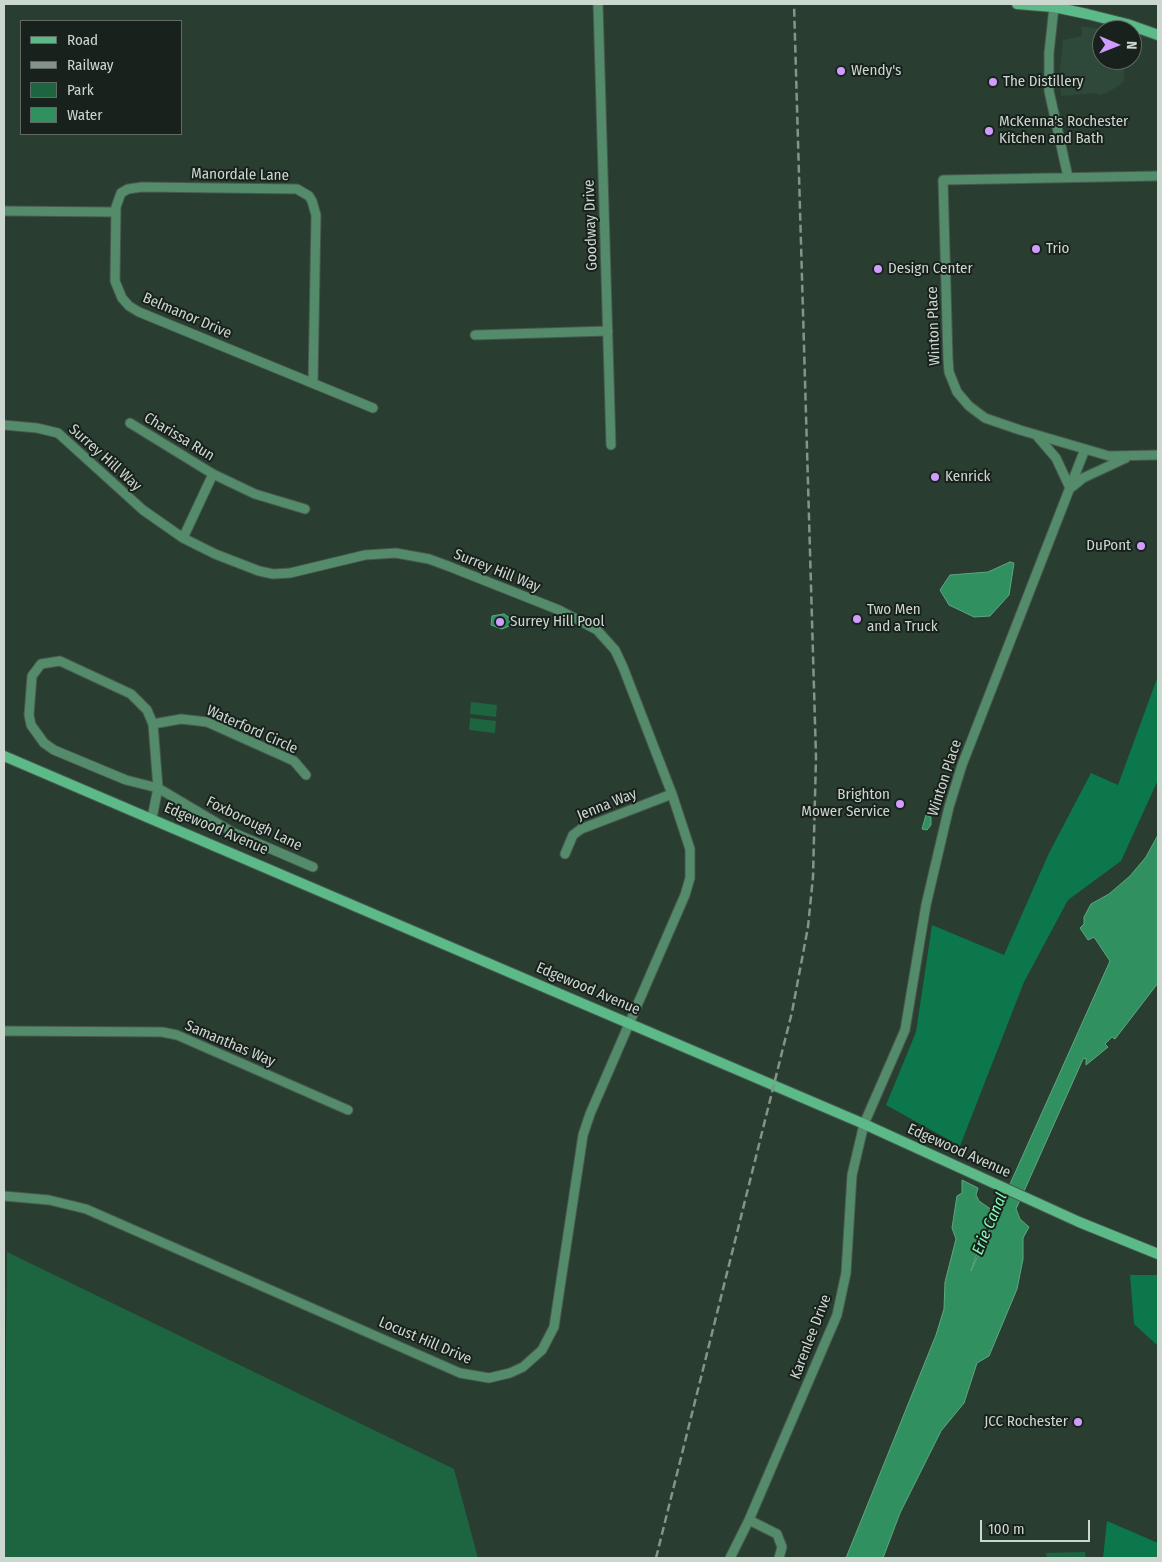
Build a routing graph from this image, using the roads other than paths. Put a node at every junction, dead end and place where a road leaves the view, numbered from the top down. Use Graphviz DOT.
graph roads {
  1 [pos="598,4"];
  2 [pos="1018,4"];
  3 [pos="1054,6"];
  4 [pos="1158,35"];
  5 [pos="1158,176"];
  6 [pos="1068,177"];
  7 [pos="4,211"];
  8 [pos="116,212"];
  9 [pos="608,331"];
  10 [pos="475,335"];
  11 [pos="312,383"];
  12 [pos="373,408"];
  13 [pos="130,423"];
  14 [pos="4,425"];
  15 [pos="1036,435"];
  16 [pos="611,445"];
  17 [pos="1085,449"];
  18 [pos="1130,455"];
  19 [pos="1158,455"];
  20 [pos="214,474"];
  21 [pos="1070,488"];
  22 [pos="305,509"];
  23 [pos="183,538"];
  24 [pos="153,724"];
  25 [pos="4,756"];
  26 [pos="306,775"];
  27 [pos="158,788"];
  28 [pos="672,794"];
  29 [pos="152,818"];
  30 [pos="565,854"];
  31 [pos="313,867"];
  32 [pos="630,1024"];
  33 [pos="4,1031"];
  34 [pos="348,1110"];
  35 [pos="864,1124"];
  36 [pos="4,1196"];
  37 [pos="1158,1254"];
  38 [pos="749,1520"];
  39 [pos="730,1558"];
  40 [pos="779,1558"];
  1 -- 9 [label="street, Goodway Drive"];
  2 -- 3 [label="street"];
  3 -- 4 [label="street"];
  3 -- 6 [label="street"];
  5 -- 6 [label="street, Winton Place"];
  6 -- 15 [label="street, Winton Place"];
  7 -- 8 [label="street"];
  8 -- 11 [label="street, Belmanor Drive"];
  8 -- 11 [label="street, Manordale Lane"];
  9 -- 10 [label="street"];
  9 -- 16 [label="street, Goodway Drive"];
  11 -- 12 [label="street, Belmanor Drive"];
  13 -- 20 [label="street, Charissa Run"];
  14 -- 23 [label="street, Surrey Hill Way"];
  15 -- 17 [label="street, Winton Place"];
  15 -- 21 [label="street"];
  17 -- 18 [label="street, Winton Place"];
  17 -- 21 [label="street, Winton Place"];
  18 -- 19 [label="street, Winton Place"];
  18 -- 21 [label="street"];
  20 -- 22 [label="street, Charissa Run"];
  20 -- 23 [label="street, Charissa Run"];
  21 -- 35 [label="street, Winton Place"];
  23 -- 28 [label="street, Surrey Hill Way"];
  24 -- 26 [label="street, Waterford Circle"];
  24 -- 27 [label="street"];
  24 -- 27 [label="street, Foxborough Lane"];
  25 -- 29 [label="street, Edgewood Avenue"];
  27 -- 29 [label="street"];
  27 -- 31 [label="street, Foxborough Lane"];
  28 -- 30 [label="street, Jenna Way"];
  28 -- 32 [label="street, Surrey Hill Way"];
  29 -- 32 [label="street, Edgewood Avenue"];
  32 -- 35 [label="street, Edgewood Avenue"];
  32 -- 36 [label="street, Locust Hill Drive"];
  33 -- 34 [label="street, Samanthas Way"];
  35 -- 37 [label="street, Edgewood Avenue"];
  35 -- 38 [label="street, Karenlee Drive"];
  38 -- 39 [label="street, Karenlee Drive"];
  38 -- 40 [label="street"];
}
